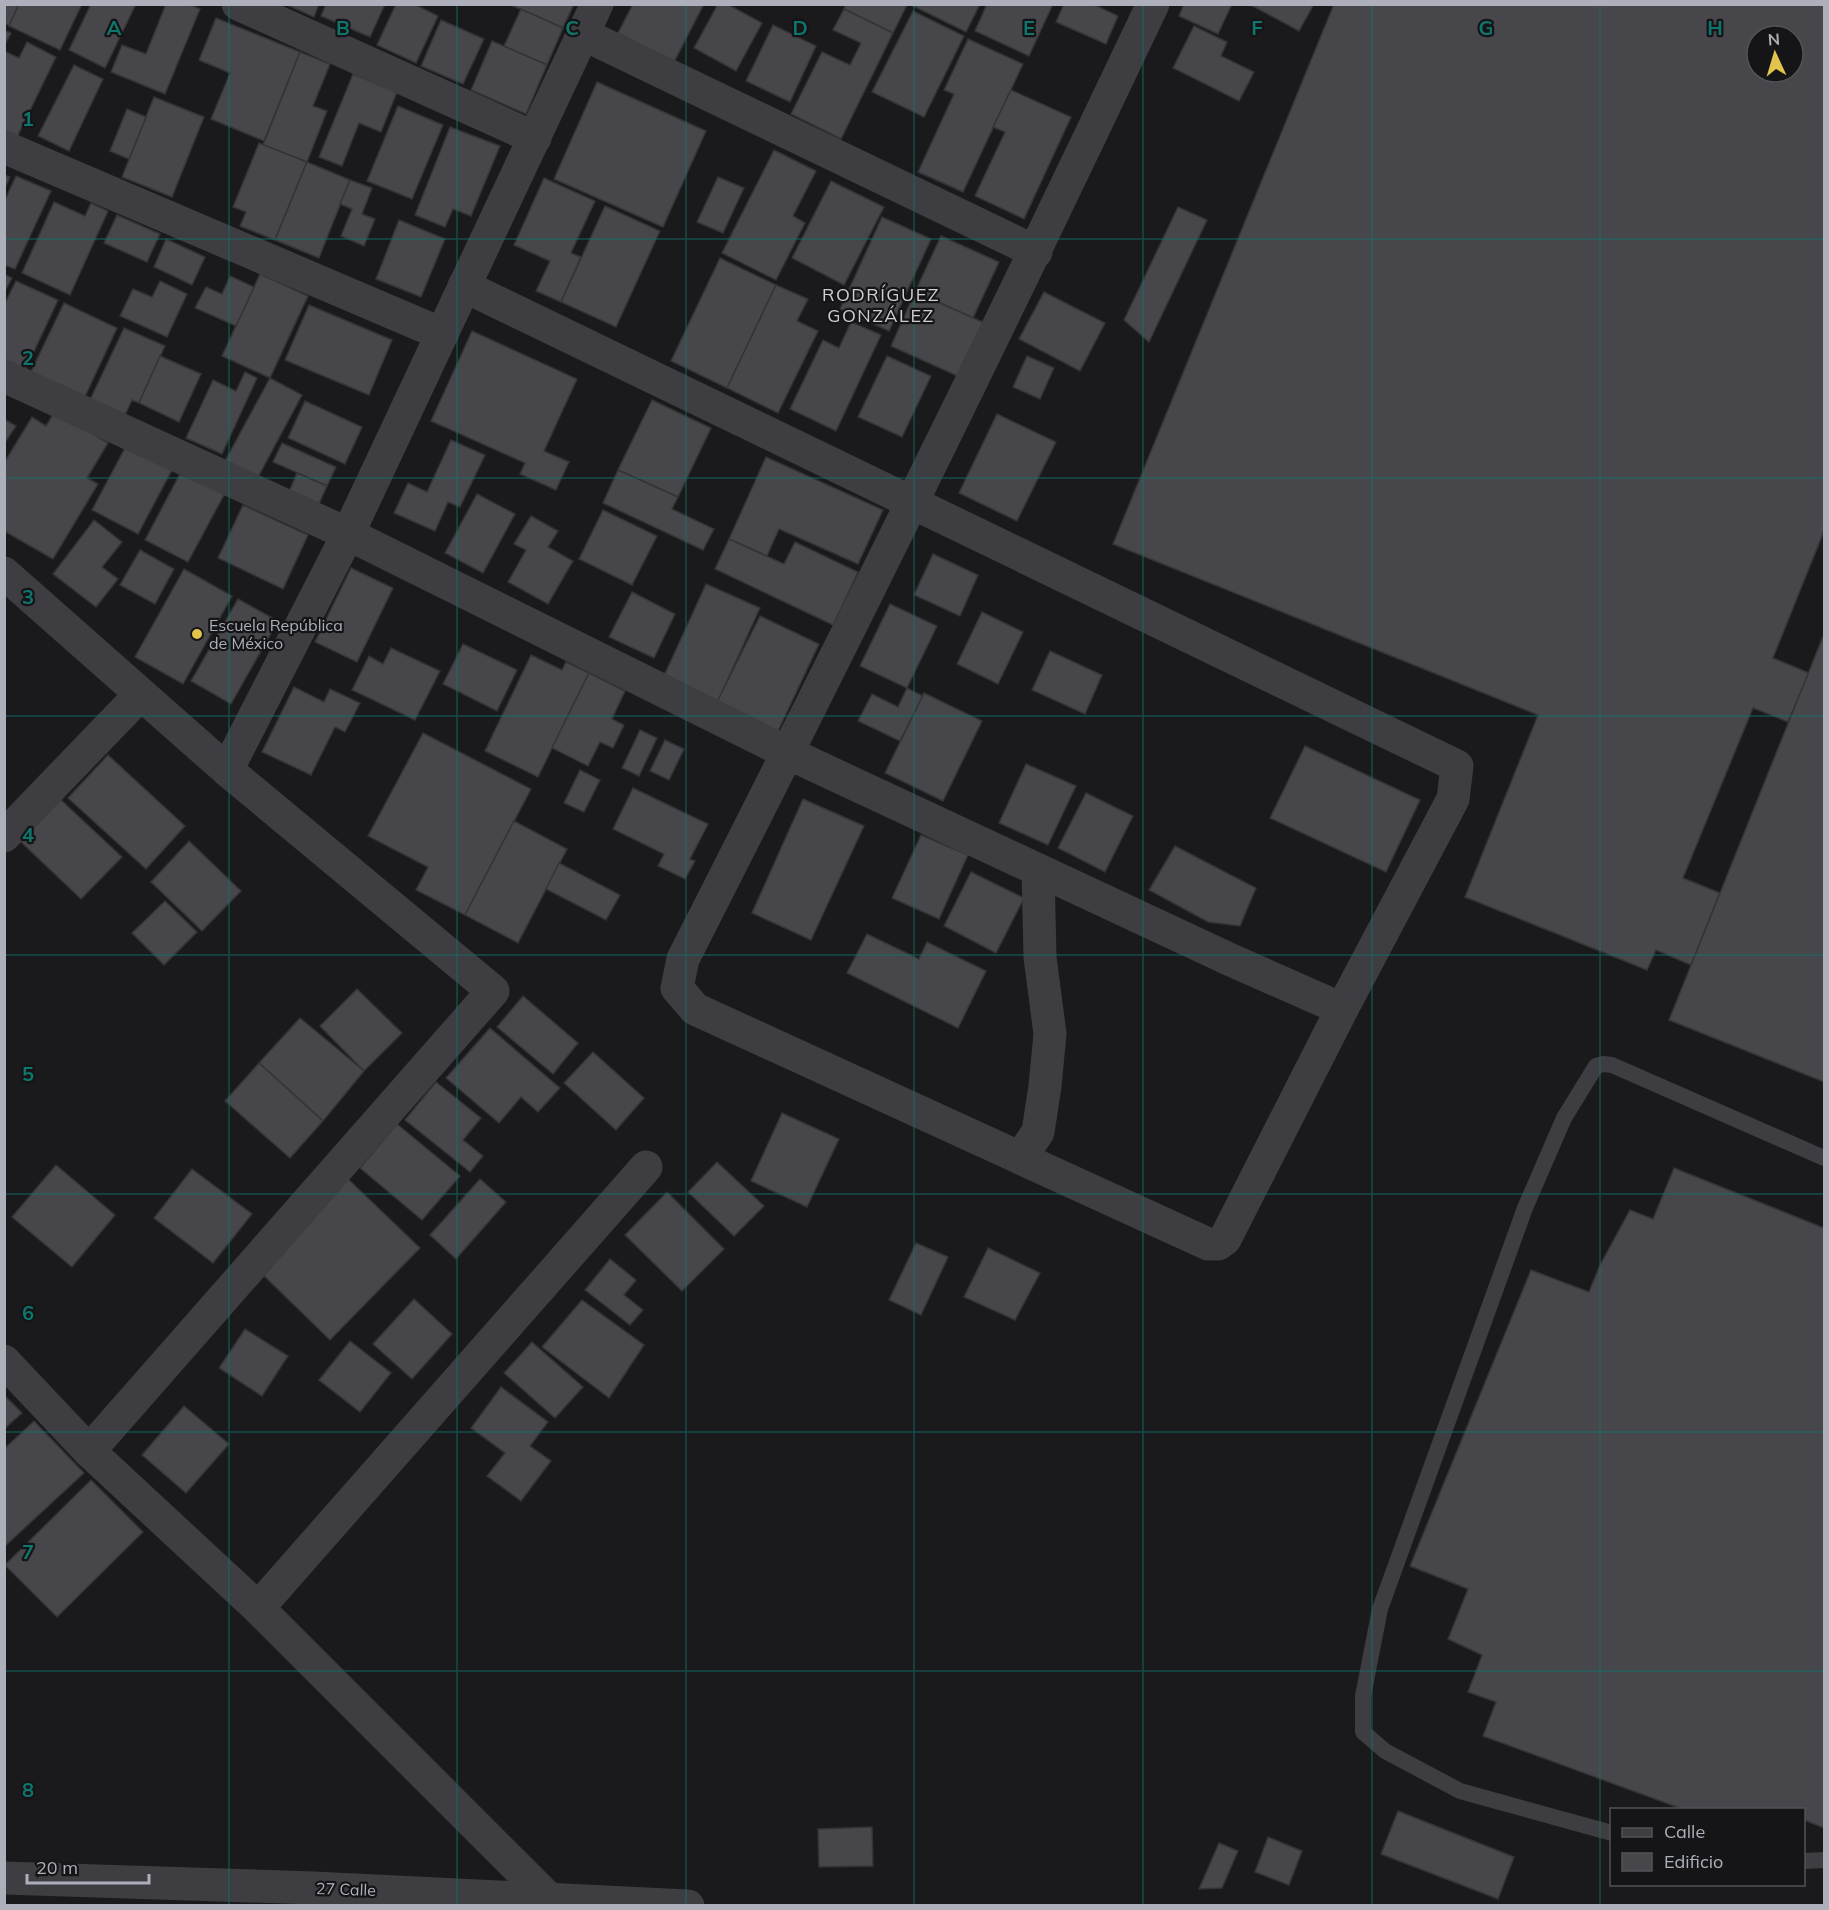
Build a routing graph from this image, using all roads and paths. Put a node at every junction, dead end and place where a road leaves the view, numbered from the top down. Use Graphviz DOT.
graph roads {
  1 [pos="238,4"];
  2 [pos="597,4"];
  3 [pos="1151,5"];
  4 [pos="583,34"];
  5 [pos="535,138"];
  6 [pos="4,147"];
  7 [pos="1036,252"];
  8 [pos="464,286"];
  9 [pos="442,334"];
  10 [pos="4,376"];
  11 [pos="913,503"];
  12 [pos="348,534"];
  13 [pos="4,573"];
  14 [pos="140,695"];
  15 [pos="788,753"];
  16 [pos="227,770"];
  17 [pos="4,836"];
  18 [pos="1038,870"];
  19 [pos="1342,1009"];
  20 [pos="1020,1158"];
  21 [pos="1824,1158"];
  22 [pos="646,1167"];
  23 [pos="4,1361"];
  24 [pos="89,1451"];
  25 [pos="258,1608"];
  26 [pos="1610,1833"];
  27 [pos="1824,1860"];
  28 [pos="1805,1861"];
  29 [pos="4,1878"];
  30 [pos="553,1902"];
  31 [pos="688,1905"];
  1 -- 5 [label="street"];
  2 -- 4 [label="street"];
  3 -- 7 [label="street"];
  4 -- 5 [label="street"];
  4 -- 7 [label="street"];
  5 -- 8 [label="street"];
  6 -- 9 [label="street"];
  7 -- 11 [label="street"];
  8 -- 9 [label="street"];
  8 -- 11 [label="street"];
  9 -- 12 [label="street"];
  10 -- 12 [label="street"];
  11 -- 15 [label="street"];
  11 -- 19 [label="street"];
  12 -- 15 [label="street"];
  12 -- 16 [label="street"];
  13 -- 14 [label="street"];
  14 -- 16 [label="street"];
  14 -- 17 [label="street"];
  15 -- 18 [label="street"];
  15 -- 20 [label="street"];
  16 -- 24 [label="street"];
  18 -- 19 [label="street"];
  18 -- 20 [label="street"];
  19 -- 20 [label="street"];
  21 -- 26 [label="lane"];
  22 -- 25 [label="street"];
  23 -- 24 [label="street"];
  24 -- 25 [label="street"];
  25 -- 30 [label="street"];
  27 -- 28 [label="lane"];
  29 -- 30 [label="street, 27 Calle"];
  30 -- 31 [label="street, 27 Calle"];
}
